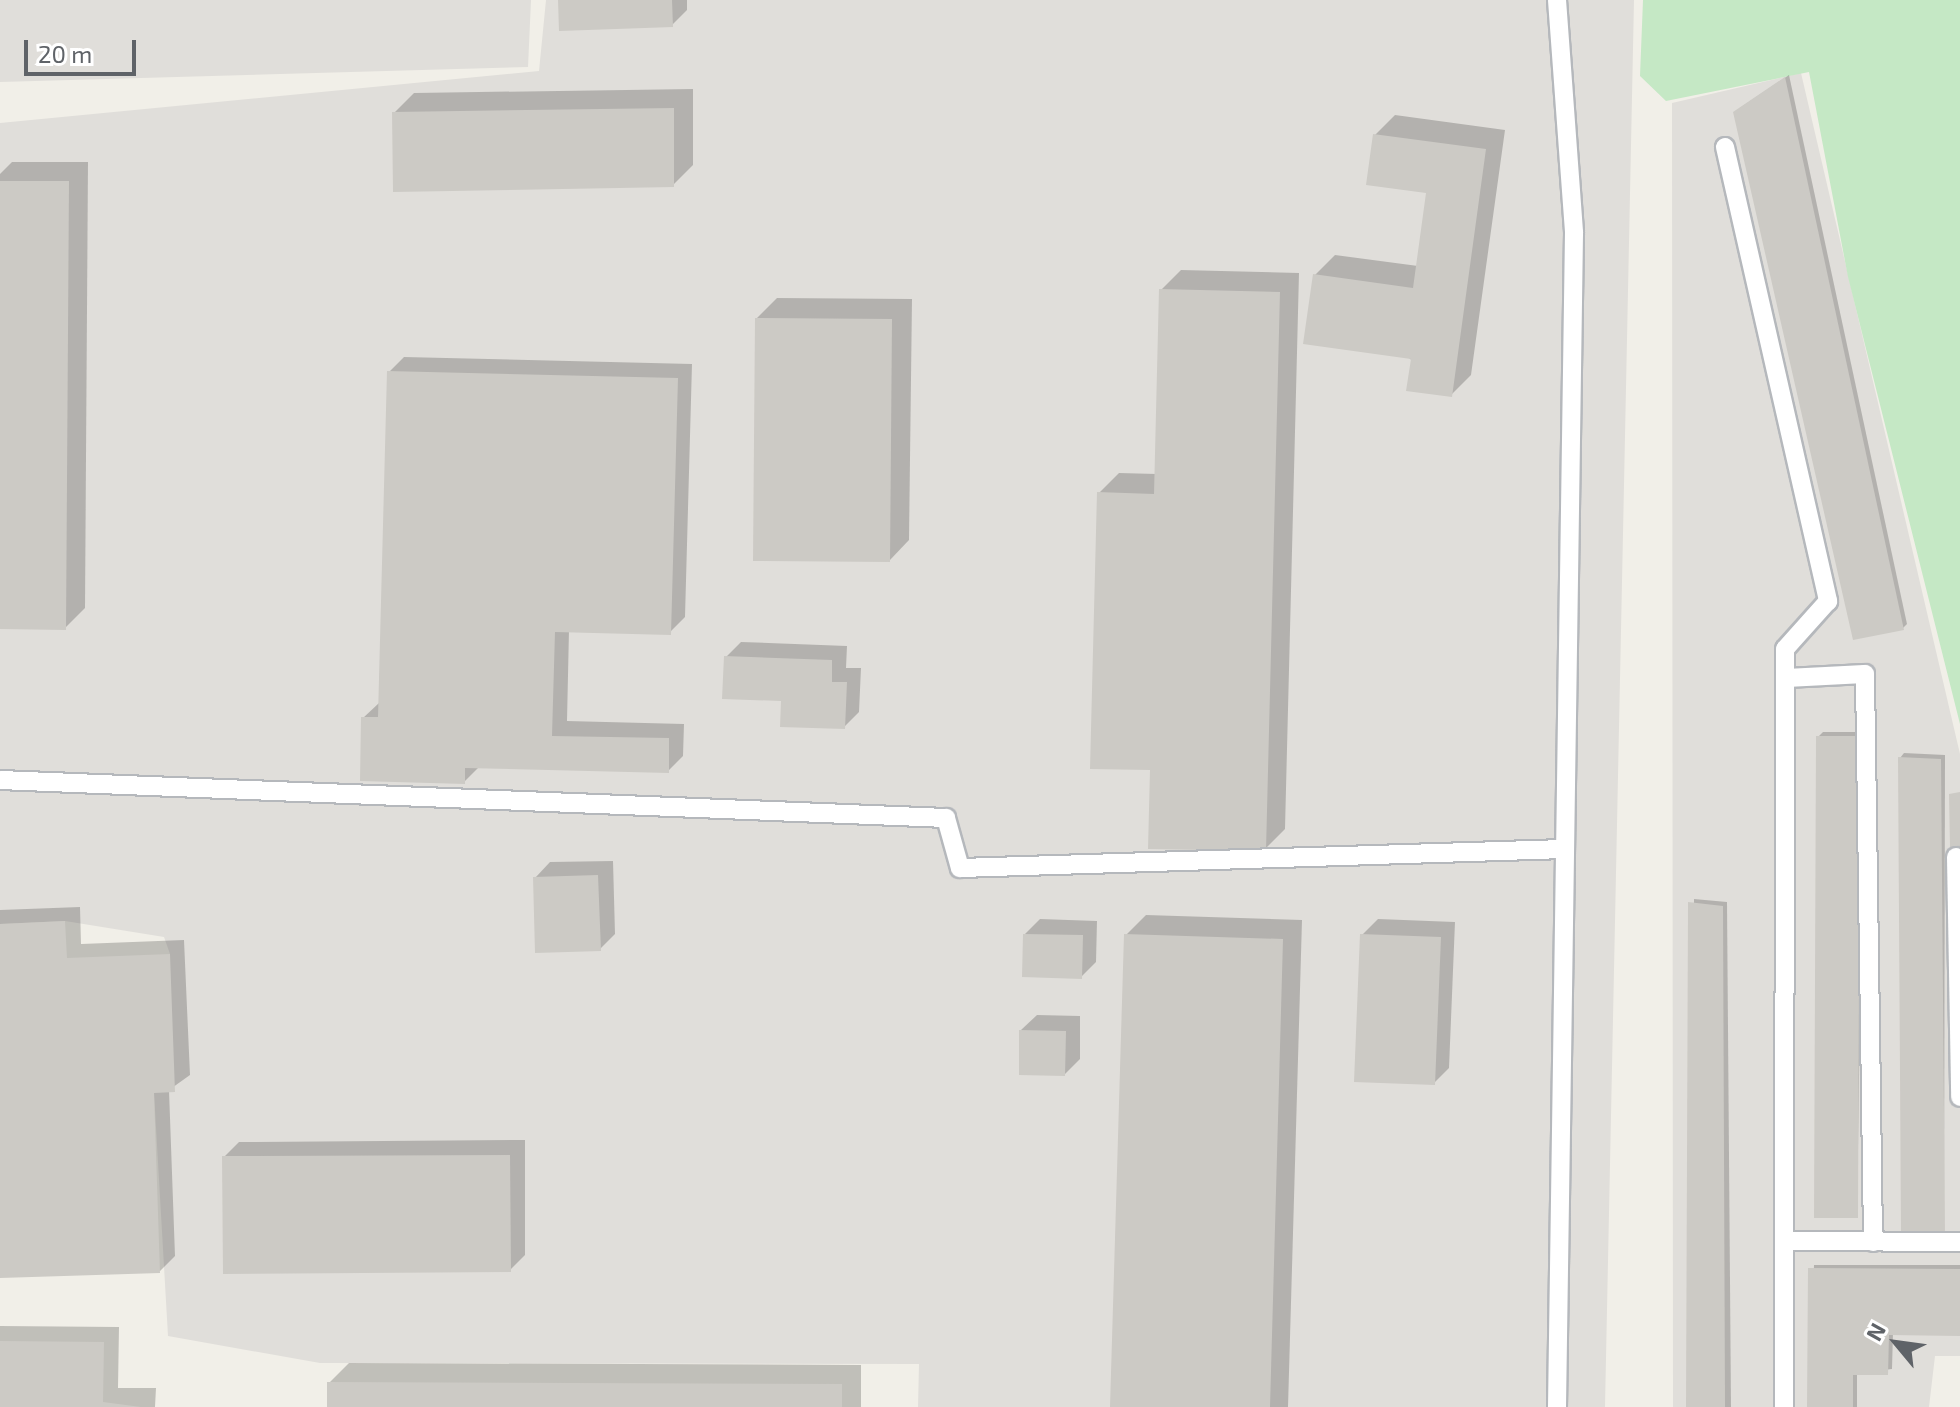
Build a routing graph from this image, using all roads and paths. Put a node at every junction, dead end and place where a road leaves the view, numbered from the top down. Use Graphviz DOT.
graph roads {
  1 [pos="1557,0"];
  2 [pos="1725,147"];
  3 [pos="1786,678"];
  4 [pos="0,780"];
  5 [pos="1565,849"];
  6 [pos="1956,857"];
  7 [pos="1960,1097"];
  8 [pos="1785,1241"];
  9 [pos="1873,1242"];
  10 [pos="1960,1242"];
  11 [pos="1557,1407"];
  12 [pos="1784,1407"];
  1 -- 5 [label="lane"];
  2 -- 3 [label="lane"];
  3 -- 8 [label="lane"];
  3 -- 9 [label="lane"];
  4 -- 5 [label="lane"];
  5 -- 11 [label="lane"];
  6 -- 7 [label="lane"];
  8 -- 9 [label="lane"];
  8 -- 12 [label="lane"];
  9 -- 10 [label="lane"];
}
